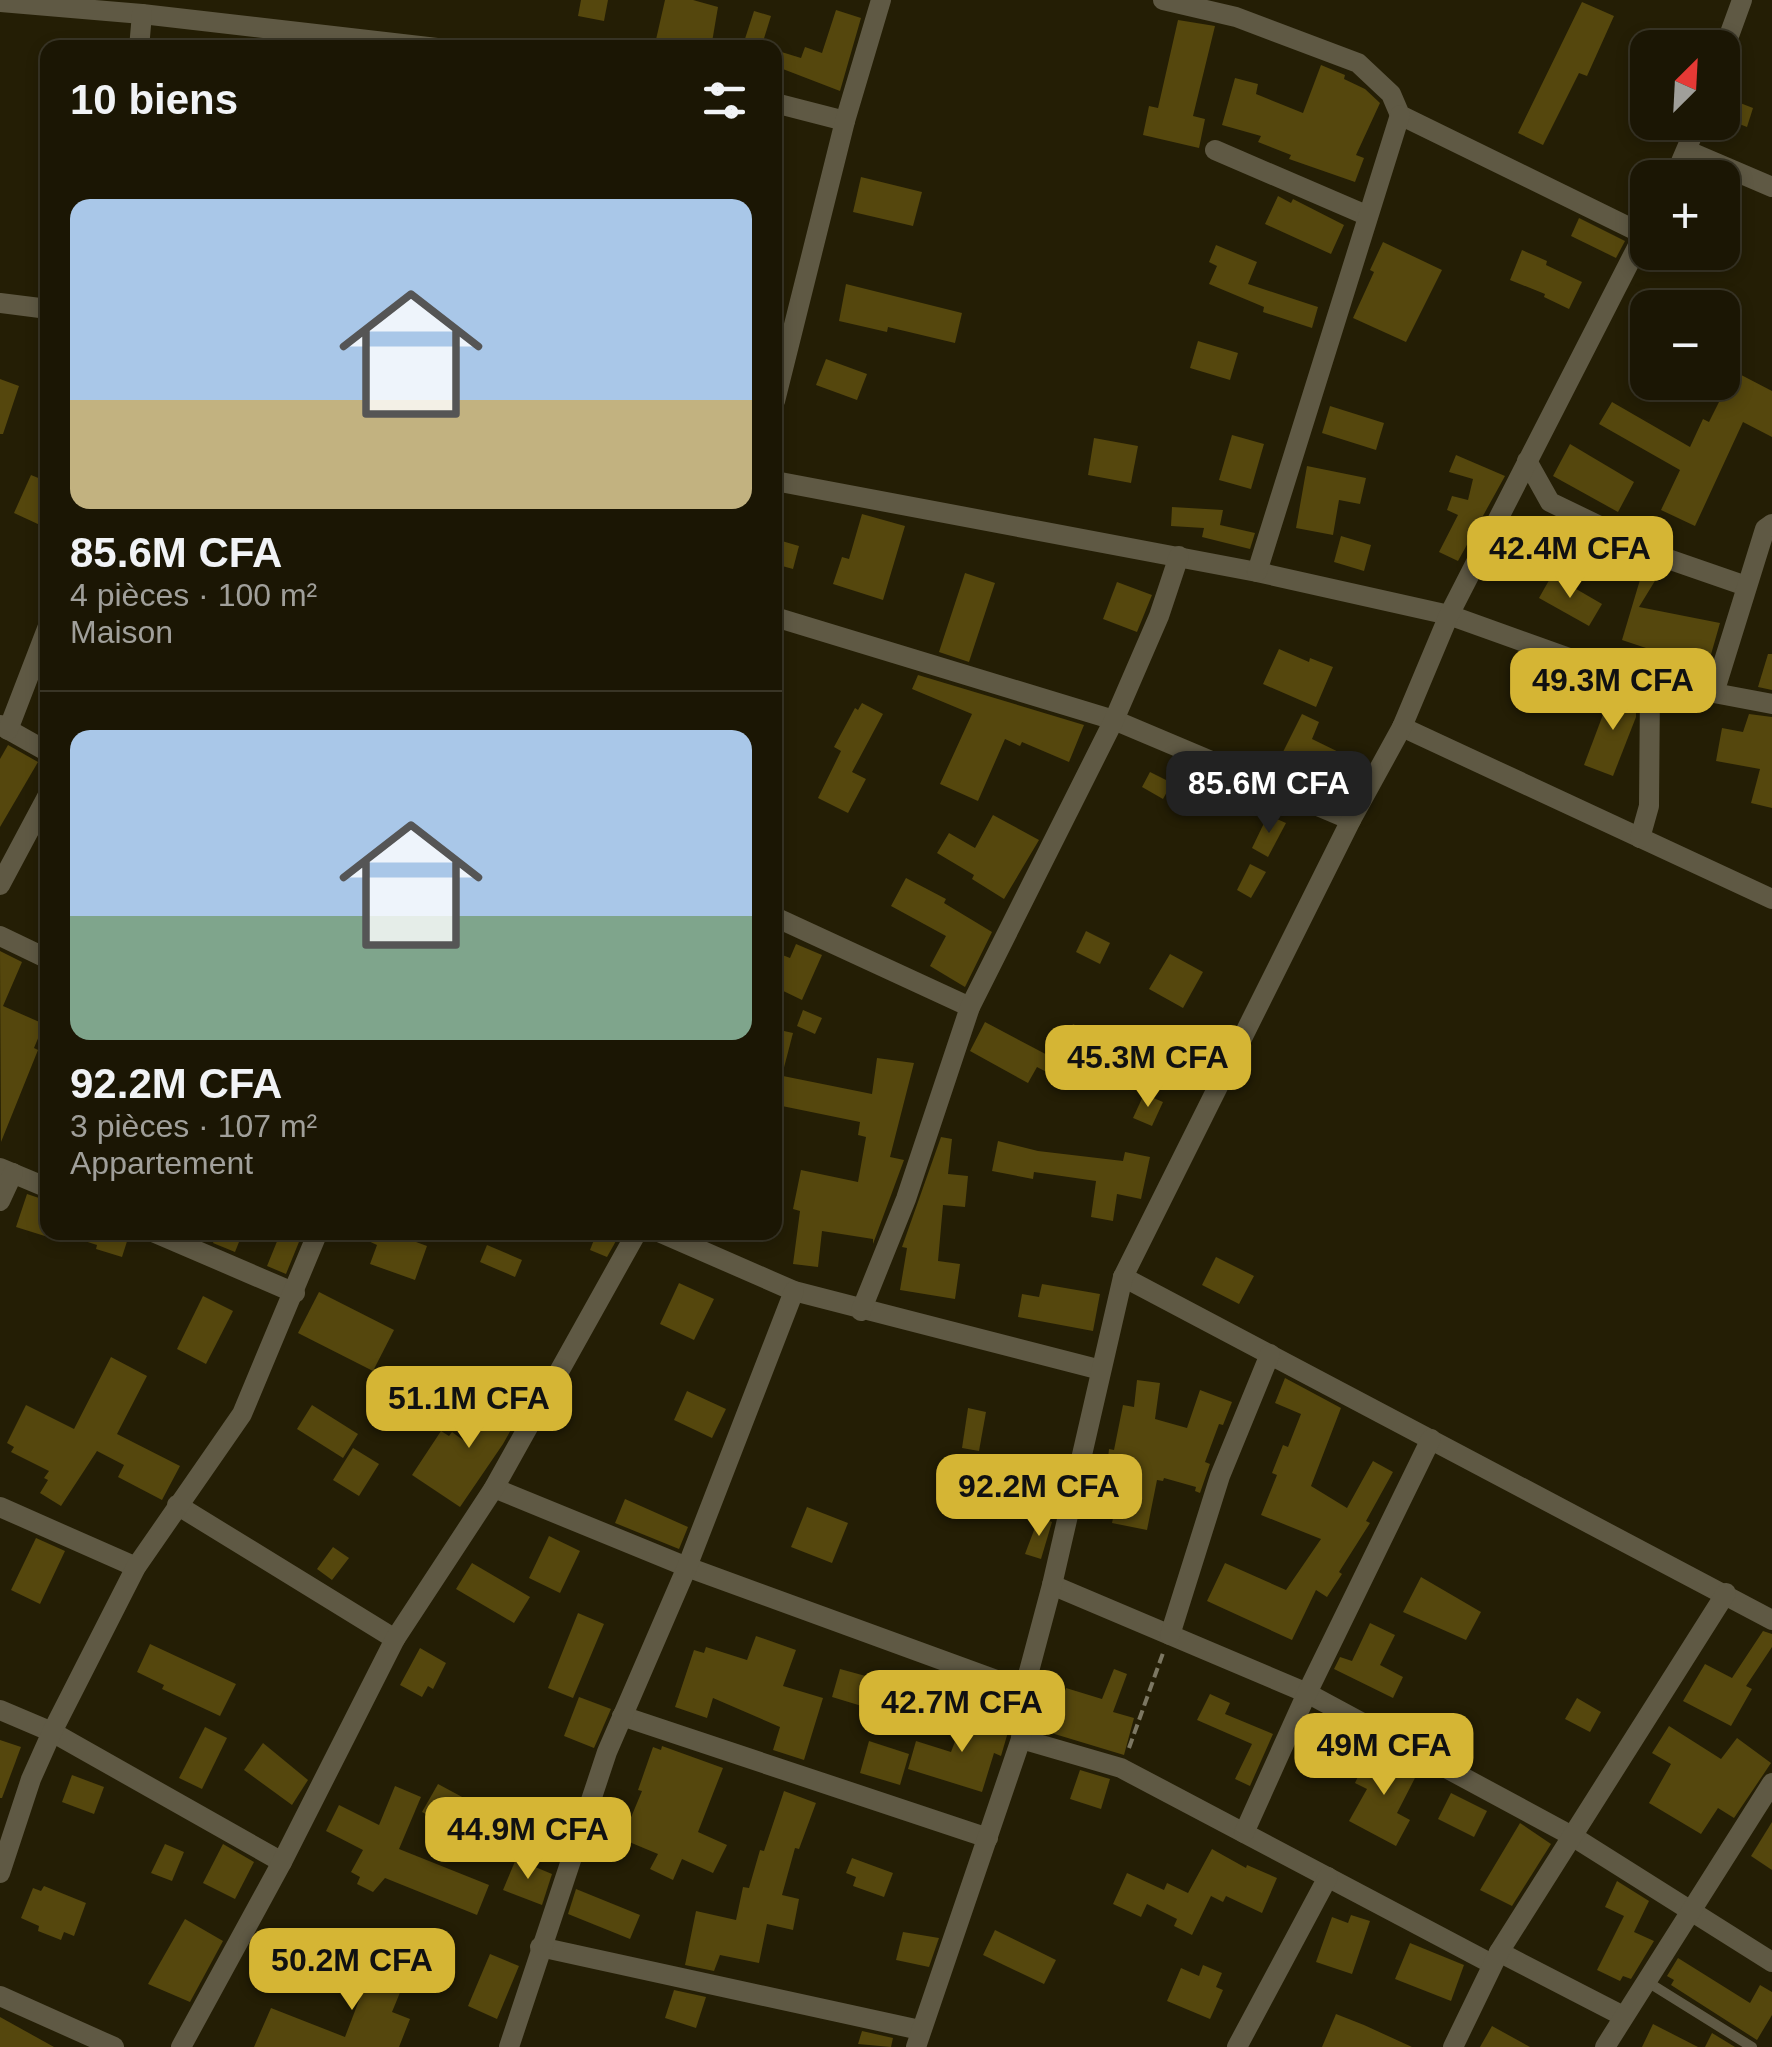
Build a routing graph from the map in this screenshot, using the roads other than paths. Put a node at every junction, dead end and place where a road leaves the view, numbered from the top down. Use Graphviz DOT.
graph roads {
  1 [pos="880,0"];
  2 [pos="1163,0"];
  3 [pos="1742,0"];
  4 [pos="0,2"];
  5 [pos="142,14"];
  6 [pos="1731,30"];
  7 [pos="140,40"];
  8 [pos="367,40"];
  9 [pos="782,105"];
  10 [pos="1400,115"];
  11 [pos="845,122"];
  12 [pos="1692,140"];
  13 [pos="1215,150"];
  14 [pos="1688,151"];
  15 [pos="1683,160"];
  16 [pos="1772,187"];
  17 [pos="1366,215"];
  18 [pos="1630,223"];
  19 [pos="1630,259"];
  20 [pos="0,303"];
  21 [pos="40,308"];
  22 [pos="782,373"];
  23 [pos="1527,461"];
  24 [pos="782,482"];
  25 [pos="1772,524"];
  26 [pos="1179,556"];
  27 [pos="1258,572"];
  28 [pos="1746,586"];
  29 [pos="1449,615"];
  30 [pos="782,619"];
  31 [pos="40,644"];
  32 [pos="1650,687"];
  33 [pos="1714,694"];
  34 [pos="1772,704"];
  35 [pos="1114,720"];
  36 [pos="4,727"];
  37 [pos="1402,728"];
  38 [pos="40,747"];
  39 [pos="40,811"];
  40 [pos="1351,820"];
  41 [pos="1640,838"];
  42 [pos="0,884"];
  43 [pos="1772,899"];
  44 [pos="782,920"];
  45 [pos="0,936"];
  46 [pos="40,955"];
  47 [pos="970,1007"];
  48 [pos="6,1170"];
  49 [pos="40,1185"];
  50 [pos="0,1201"];
  51 [pos="172,1240"];
  52 [pos="315,1240"];
  53 [pos="633,1240"];
  54 [pos="677,1240"];
  55 [pos="1123,1277"];
  56 [pos="794,1291"];
  57 [pos="295,1293"];
  58 [pos="861,1310"];
  59 [pos="1270,1354"];
  60 [pos="1100,1370"];
  61 [pos="1431,1438"];
  62 [pos="494,1488"];
  63 [pos="177,1505"];
  64 [pos="0,1507"];
  65 [pos="136,1567"];
  66 [pos="687,1567"];
  67 [pos="1052,1585"];
  68 [pos="1726,1593"];
  69 [pos="1772,1620"];
  70 [pos="1170,1634"];
  71 [pos="395,1639"];
  72 [pos="1024,1690"];
  73 [pos="1307,1693"];
  74 [pos="0,1710"];
  75 [pos="622,1716"];
  76 [pos="52,1732"];
  77 [pos="1021,1739"];
  78 [pos="1770,1790"];
  79 [pos="1244,1832"];
  80 [pos="1572,1836"];
  81 [pos="988,1838"];
  82 [pos="282,1862"];
  83 [pos="0,1873"];
  84 [pos="1328,1878"];
  85 [pos="1691,1913"];
  86 [pos="540,1947"];
  87 [pos="1496,1958"];
  88 [pos="1772,1962"];
  89 [pos="1645,1981"];
  90 [pos="0,1996"];
  91 [pos="1624,2016"];
  92 [pos="918,2038"];
  93 [pos="114,2047"];
  94 [pos="181,2047"];
  95 [pos="509,2047"];
  96 [pos="1237,2047"];
  97 [pos="1453,2047"];
  98 [pos="1605,2047"];
  99 [pos="1752,2047"];
  1 -- 11 [label="street"];
  2 -- 10 [label="street"];
  3 -- 6 [label="street"];
  4 -- 5 [label="street"];
  5 -- 7 [label="street"];
  5 -- 8 [label="street"];
  9 -- 11 [label="street"];
  10 -- 17 [label="street"];
  10 -- 18 [label="street"];
  11 -- 22 [label="street"];
  12 -- 14 [label="street"];
  13 -- 17 [label="street"];
  14 -- 15 [label="street"];
  14 -- 16 [label="street"];
  17 -- 27 [label="street"];
  19 -- 23 [label="street"];
  20 -- 21 [label="street"];
  23 -- 28 [label="street"];
  23 -- 29 [label="street"];
  24 -- 26 [label="street"];
  25 -- 28 [label="street"];
  26 -- 27 [label="street"];
  26 -- 35 [label="street"];
  27 -- 29 [label="street"];
  28 -- 33 [label="street"];
  29 -- 32 [label="street"];
  29 -- 37 [label="street"];
  30 -- 35 [label="street"];
  31 -- 36 [label="street"];
  32 -- 33 [label="street"];
  32 -- 41 [label="street"];
  33 -- 34 [label="street"];
  35 -- 40 [label="street"];
  35 -- 47 [label="street"];
  36 -- 38 [label="street"];
  37 -- 40 [label="street"];
  37 -- 41 [label="street"];
  39 -- 42 [label="street"];
  40 -- 55 [label="street"];
  41 -- 43 [label="street"];
  44 -- 47 [label="street"];
  45 -- 46 [label="street"];
  47 -- 58 [label="street"];
  48 -- 49 [label="street"];
  48 -- 50 [label="street"];
  51 -- 57 [label="street"];
  52 -- 57 [label="street"];
  53 -- 62 [label="street"];
  54 -- 56 [label="street"];
  55 -- 59 [label="street"];
  55 -- 60 [label="street"];
  56 -- 58 [label="street"];
  56 -- 66 [label="street"];
  57 -- 63 [label="street"];
  58 -- 60 [label="street"];
  59 -- 61 [label="street"];
  59 -- 70 [label="street"];
  60 -- 67 [label="street"];
  61 -- 68 [label="street"];
  61 -- 73 [label="street"];
  62 -- 66 [label="street"];
  62 -- 71 [label="street"];
  63 -- 65 [label="street"];
  63 -- 71 [label="street"];
  64 -- 65 [label="street"];
  65 -- 76 [label="street"];
  66 -- 72 [label="street"];
  66 -- 75 [label="street"];
  67 -- 70 [label="street"];
  67 -- 72 [label="street"];
  68 -- 69 [label="street"];
  68 -- 80 [label="street"];
  70 -- 73 [label="street"];
  71 -- 82 [label="street"];
  72 -- 77 [label="street"];
  73 -- 79 [label="street"];
  73 -- 80 [label="street"];
  74 -- 76 [label="street"];
  75 -- 81 [label="street"];
  75 -- 86 [label="street"];
  76 -- 82 [label="street"];
  76 -- 83 [label="street"];
  77 -- 79 [label="street"];
  77 -- 81 [label="street"];
  78 -- 85 [label="street"];
  79 -- 84 [label="street"];
  80 -- 85 [label="street"];
  80 -- 87 [label="street"];
  81 -- 92 [label="street"];
  82 -- 94 [label="street"];
  84 -- 87 [label="street"];
  84 -- 96 [label="street"];
  85 -- 88 [label="street"];
  85 -- 89 [label="street"];
  86 -- 92 [label="street"];
  86 -- 95 [label="street"];
  87 -- 91 [label="street"];
  87 -- 97 [label="street"];
  89 -- 91 [label="street"];
  89 -- 99 [label="lane"];
  90 -- 93 [label="street"];
  91 -- 98 [label="street"];
}
